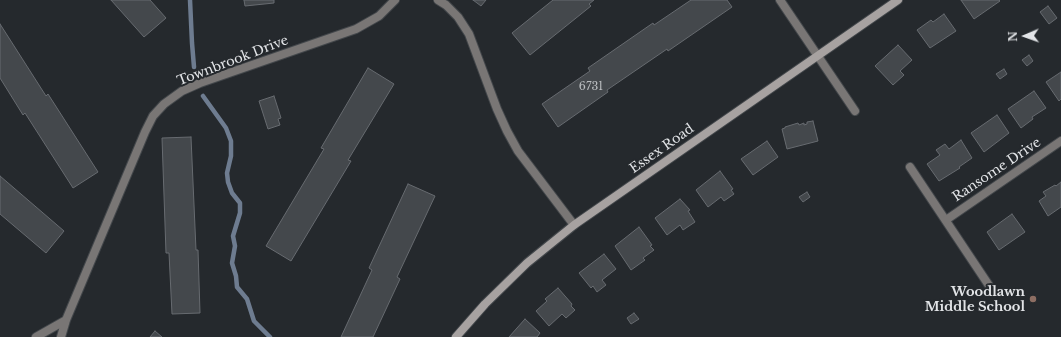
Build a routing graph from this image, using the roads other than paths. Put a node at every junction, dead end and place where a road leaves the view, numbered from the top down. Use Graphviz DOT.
graph roads {
  1 [pos="395,0"];
  2 [pos="438,0"];
  3 [pos="780,0"];
  4 [pos="898,0"];
  5 [pos="817,56"];
  6 [pos="855,111"];
  7 [pos="1061,140"];
  8 [pos="910,167"];
  9 [pos="946,220"];
  10 [pos="574,225"];
  11 [pos="990,287"];
  12 [pos="66,320"];
  13 [pos="36,337"];
  14 [pos="61,337"];
  15 [pos="456,337"];
  1 -- 12 [label="street, Townbrook Drive"];
  2 -- 10 [label="street"];
  3 -- 5 [label="street"];
  4 -- 5 [label="street, Essex Road"];
  5 -- 6 [label="street"];
  5 -- 10 [label="street, Essex Road"];
  7 -- 9 [label="street, Ransome Drive"];
  8 -- 9 [label="street"];
  9 -- 11 [label="street"];
  10 -- 15 [label="street, Essex Road"];
  12 -- 13 [label="street"];
  12 -- 14 [label="street, Townbrook Drive"];
}
